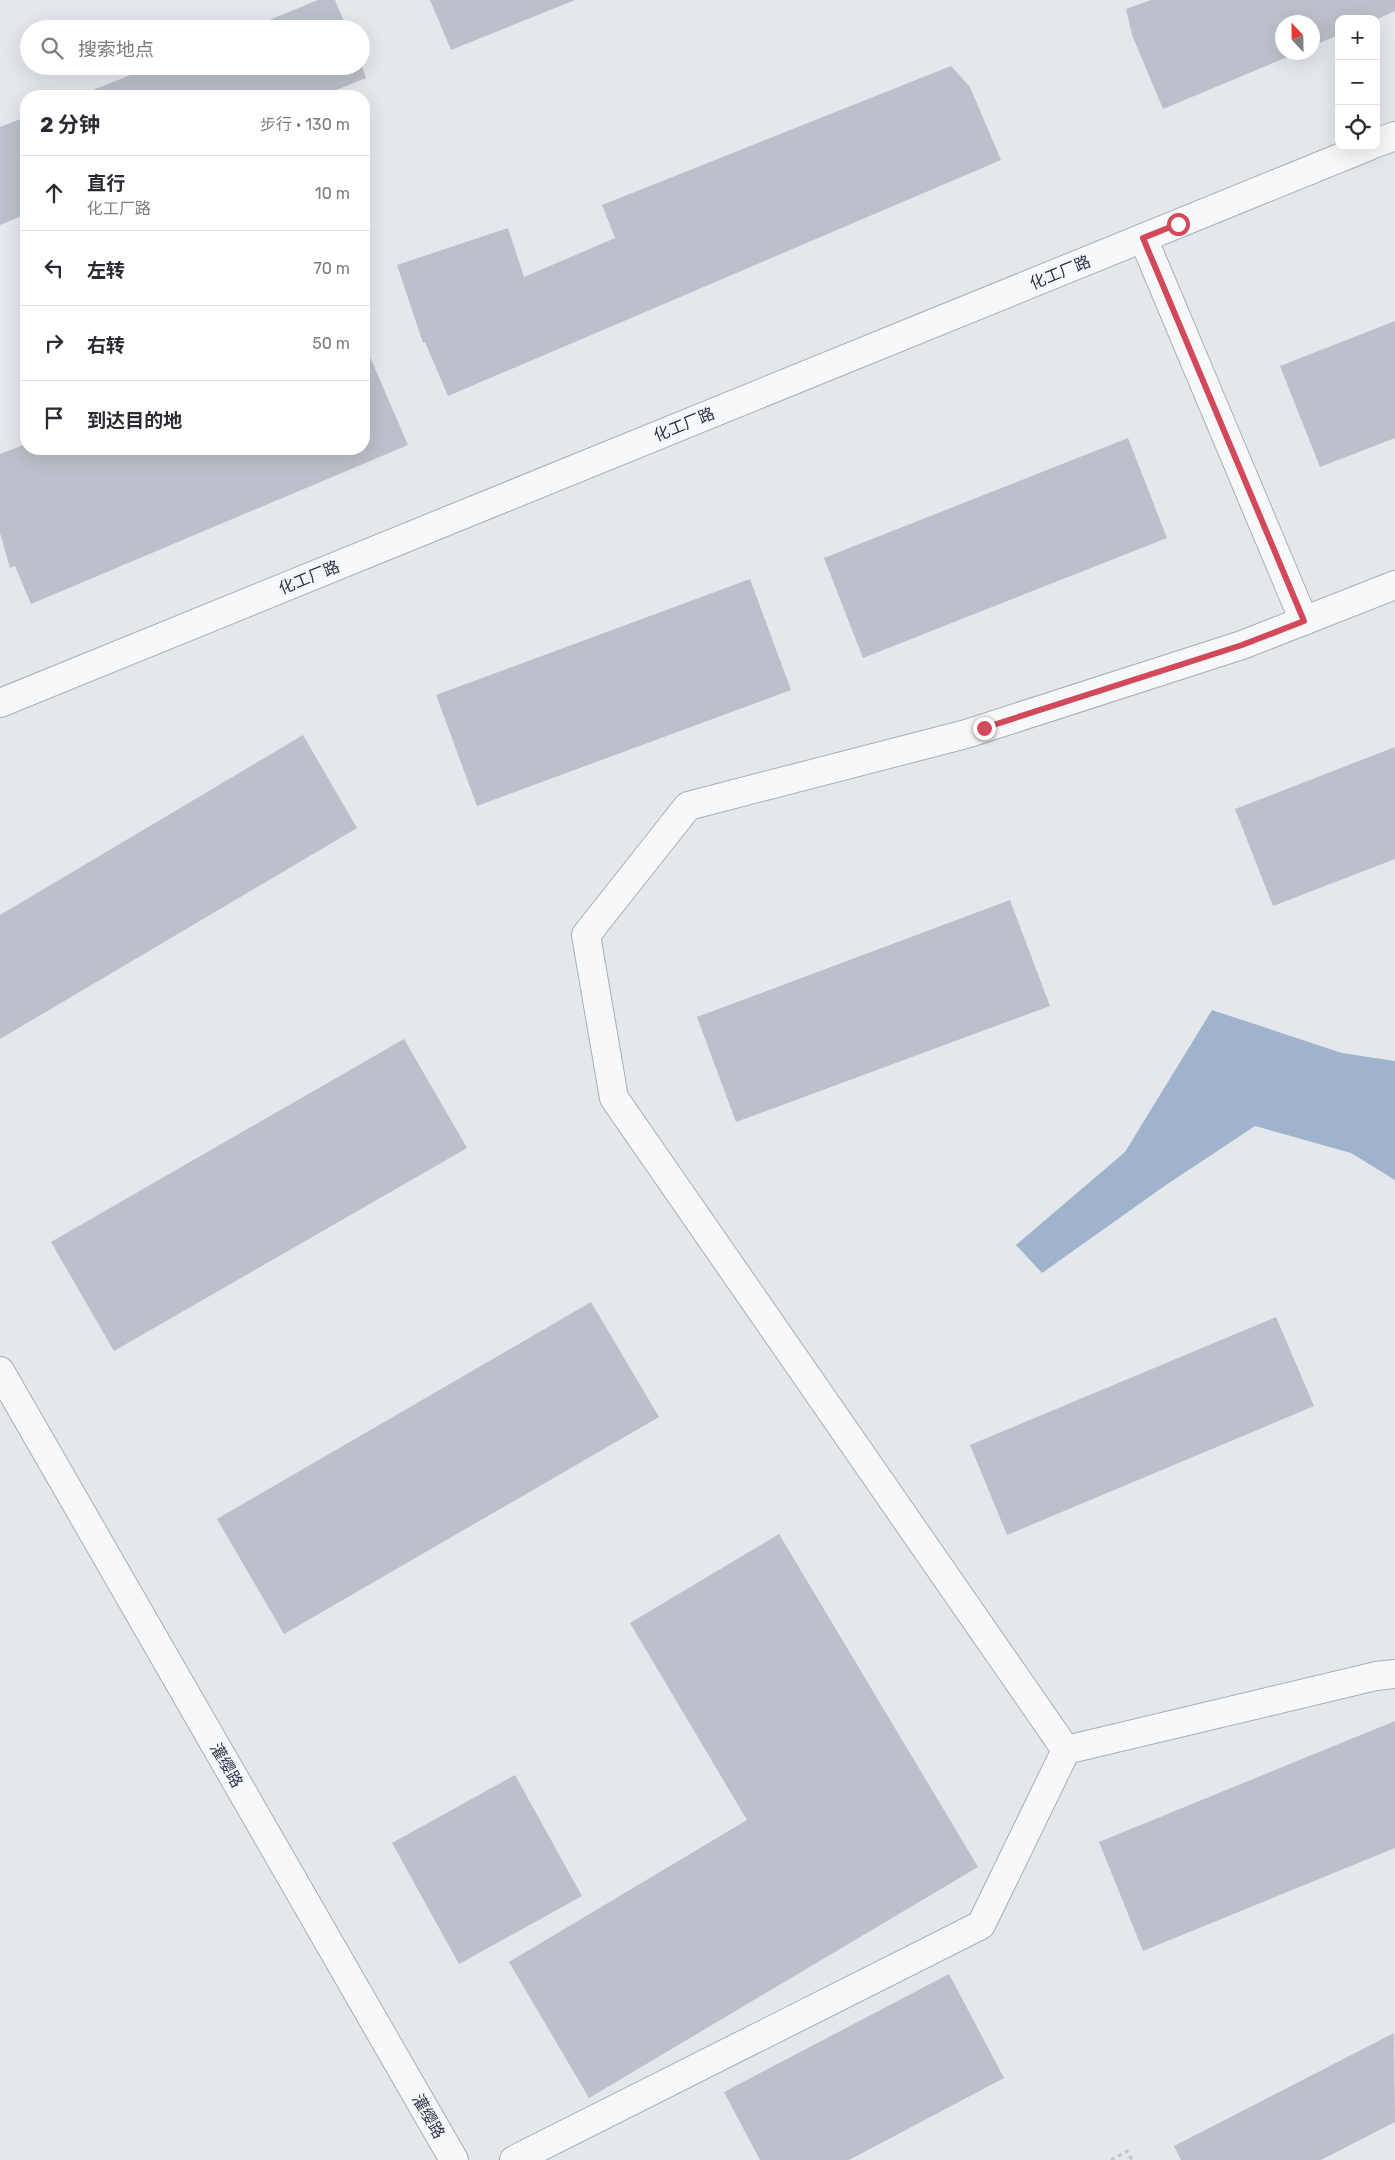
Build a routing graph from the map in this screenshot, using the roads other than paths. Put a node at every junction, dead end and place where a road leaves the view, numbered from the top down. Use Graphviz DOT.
graph roads {
  1 [pos="1395,136"];
  2 [pos="1380,142"];
  3 [pos="1359,150"];
  4 [pos="1143,238"];
  5 [pos="1395,586"];
  6 [pos="1304,621"];
  7 [pos="0,703"];
  8 [pos="0,1371"];
  9 [pos="1395,1674"];
  10 [pos="1066,1750"];
  11 [pos="454,2160"];
  12 [pos="514,2160"];
  1 -- 2 [label="street"];
  3 -- 4 [label="street, 化工厂路"];
  4 -- 6 [label="street"];
  4 -- 7 [label="street, 化工厂路"];
  5 -- 6 [label="street"];
  6 -- 10 [label="street"];
  8 -- 11 [label="street, 灌缨路"];
  9 -- 10 [label="street"];
  10 -- 12 [label="street"];
}
